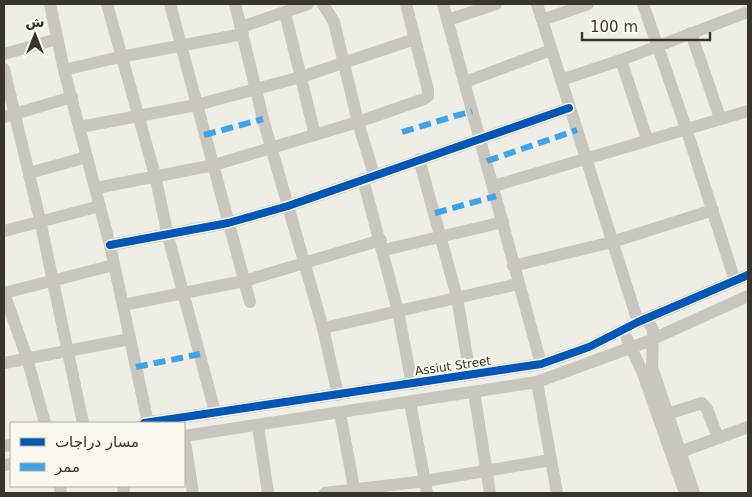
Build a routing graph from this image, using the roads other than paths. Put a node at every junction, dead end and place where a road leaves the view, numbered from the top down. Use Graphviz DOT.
graph roads {
  1 [pos="52,4"];
  2 [pos="107,4"];
  3 [pos="170,4"];
  4 [pos="235,4"];
  5 [pos="308,4"];
  6 [pos="323,4"];
  7 [pos="406,4"];
  8 [pos="443,4"];
  9 [pos="496,4"];
  10 [pos="537,4"];
  11 [pos="588,4"];
  12 [pos="644,4"];
  13 [pos="747,4"];
  14 [pos="748,10"];
  15 [pos="285,13"];
  16 [pos="448,20"];
  17 [pos="542,20"];
  18 [pos="242,30"];
  19 [pos="690,34"];
  20 [pos="57,39"];
  21 [pos="415,39"];
  22 [pos="658,46"];
  23 [pos="180,47"];
  24 [pos="551,50"];
  25 [pos="4,54"];
  26 [pos="120,57"];
  27 [pos="621,60"];
  28 [pos="344,63"];
  29 [pos="4,69"];
  30 [pos="64,70"];
  31 [pos="301,77"];
  32 [pos="560,80"];
  33 [pos="465,82"];
  34 [pos="255,89"];
  35 [pos="72,97"];
  36 [pos="196,105"];
  37 [pos="569,108"];
  38 [pos="748,111"];
  39 [pos="9,116"];
  40 [pos="139,117"];
  41 [pos="720,118"];
  42 [pos="358,122"];
  43 [pos="80,127"];
  44 [pos="686,128"];
  45 [pos="315,135"];
  46 [pos="481,139"];
  47 [pos="647,139"];
  48 [pos="272,149"];
  49 [pos="87,157"];
  50 [pos="419,159"];
  51 [pos="585,159"];
  52 [pos="214,165"];
  53 [pos="29,173"];
  54 [pos="155,175"];
  55 [pos="369,177"];
  56 [pos="494,186"];
  57 [pos="96,188"];
  58 [pos="100,206"];
  59 [pos="288,206"];
  60 [pos="713,210"];
  61 [pos="40,220"];
  62 [pos="502,222"];
  63 [pos="228,223"];
  64 [pos="4,232"];
  65 [pos="168,236"];
  66 [pos="442,237"];
  67 [pos="612,242"];
  68 [pos="110,245"];
  69 [pos="383,245"];
  70 [pos="305,263"];
  71 [pos="114,265"];
  72 [pos="513,266"];
  73 [pos="748,276"];
  74 [pos="53,280"];
  75 [pos="244,281"];
  76 [pos="735,281"];
  77 [pos="518,284"];
  78 [pos="4,293"];
  79 [pos="183,294"];
  80 [pos="458,296"];
  81 [pos="748,296"];
  82 [pos="250,302"];
  83 [pos="123,305"];
  84 [pos="398,311"];
  85 [pos="637,324"];
  86 [pos="323,328"];
  87 [pos="654,337"];
  88 [pos="130,339"];
  89 [pos="630,347"];
  90 [pos="67,352"];
  91 [pos="27,358"];
  92 [pos="4,363"];
  93 [pos="541,364"];
  94 [pos="647,369"];
  95 [pos="470,376"];
  96 [pos="537,382"];
  97 [pos="412,384"];
  98 [pos="474,392"];
  99 [pos="338,395"];
  100 [pos="290,402"];
  101 [pos="410,402"];
  102 [pos="215,412"];
  103 [pos="340,413"];
  104 [pos="667,414"];
  105 [pos="295,420"];
  106 [pos="45,422"];
  107 [pos="83,422"];
  108 [pos="146,422"];
  109 [pos="152,422"];
  110 [pos="258,426"];
  111 [pos="747,431"];
  112 [pos="185,436"];
  113 [pos="718,438"];
  114 [pos="185,442"];
  115 [pos="680,452"];
  116 [pos="550,460"];
  117 [pos="486,472"];
  118 [pos="426,487"];
  119 [pos="355,491"];
  120 [pos="193,493"];
  121 [pos="268,493"];
  122 [pos="325,493"];
  123 [pos="490,493"];
  124 [pos="557,493"];
  125 [pos="685,493"];
  126 [pos="694,493"];
  1 -- 20 [label="street"];
  2 -- 26 [label="street"];
  3 -- 23 [label="street"];
  4 -- 18 [label="street"];
  5 -- 15 [label="street"];
  6 -- 28 [label="street"];
  7 -- 21 [label="street"];
  8 -- 16 [label="street"];
  9 -- 16 [label="street"];
  10 -- 17 [label="street"];
  11 -- 17 [label="street"];
  12 -- 22 [label="street"];
  13 -- 14 [label="street"];
  14 -- 19 [label="street"];
  15 -- 18 [label="street"];
  15 -- 31 [label="street"];
  16 -- 33 [label="street"];
  17 -- 24 [label="street"];
  18 -- 23 [label="street"];
  18 -- 34 [label="street"];
  19 -- 22 [label="street"];
  19 -- 41 [label="street"];
  20 -- 25 [label="street"];
  20 -- 30 [label="street"];
  21 -- 28 [label="street"];
  21 -- 42 [label="street"];
  22 -- 27 [label="street"];
  22 -- 44 [label="street"];
  23 -- 26 [label="street"];
  23 -- 36 [label="street"];
  24 -- 32 [label="street"];
  24 -- 33 [label="street"];
  26 -- 30 [label="street"];
  26 -- 40 [label="street"];
  27 -- 32 [label="street"];
  27 -- 47 [label="street"];
  28 -- 31 [label="street"];
  28 -- 42 [label="street"];
  29 -- 39 [label="street"];
  30 -- 35 [label="street"];
  31 -- 34 [label="street"];
  31 -- 45 [label="street"];
  32 -- 37 [label="street"];
  33 -- 46 [label="street"];
  34 -- 36 [label="street"];
  34 -- 48 [label="street"];
  35 -- 39 [label="street"];
  35 -- 43 [label="street"];
  36 -- 40 [label="street"];
  36 -- 52 [label="street"];
  37 -- 46 [label="street"];
  37 -- 51 [label="street"];
  38 -- 41 [label="street"];
  39 -- 53 [label="street"];
  40 -- 43 [label="street"];
  40 -- 54 [label="street"];
  41 -- 44 [label="street"];
  42 -- 45 [label="street"];
  42 -- 55 [label="street"];
  43 -- 49 [label="street"];
  44 -- 47 [label="street"];
  44 -- 60 [label="street"];
  45 -- 48 [label="street"];
  46 -- 50 [label="street"];
  46 -- 56 [label="street"];
  47 -- 51 [label="street"];
  48 -- 52 [label="street"];
  48 -- 59 [label="street"];
  49 -- 53 [label="street"];
  49 -- 57 [label="street"];
  50 -- 55 [label="street"];
  50 -- 66 [label="street"];
  51 -- 56 [label="street"];
  51 -- 67 [label="street"];
  52 -- 54 [label="street"];
  52 -- 63 [label="street"];
  53 -- 61 [label="street"];
  54 -- 57 [label="street"];
  54 -- 65 [label="street"];
  55 -- 59 [label="street"];
  55 -- 69 [label="street"];
  56 -- 62 [label="street"];
  57 -- 58 [label="street"];
  58 -- 61 [label="street"];
  58 -- 68 [label="street"];
  59 -- 63 [label="street"];
  59 -- 70 [label="street"];
  60 -- 67 [label="street"];
  60 -- 76 [label="street"];
  61 -- 64 [label="street"];
  61 -- 74 [label="street"];
  62 -- 66 [label="street"];
  62 -- 72 [label="street"];
  63 -- 65 [label="street"];
  63 -- 75 [label="street"];
  65 -- 68 [label="street"];
  65 -- 79 [label="street"];
  66 -- 69 [label="street"];
  66 -- 80 [label="street"];
  67 -- 72 [label="street"];
  67 -- 85 [label="street"];
  68 -- 71 [label="street"];
  69 -- 70 [label="street"];
  69 -- 84 [label="street"];
  70 -- 75 [label="street"];
  70 -- 86 [label="street"];
  71 -- 74 [label="street"];
  71 -- 83 [label="street"];
  72 -- 77 [label="street"];
  73 -- 76 [label="street, Assiut Street"];
  74 -- 78 [label="street"];
  74 -- 90 [label="street"];
  75 -- 79 [label="street"];
  75 -- 82 [label="street"];
  76 -- 85 [label="street, Assiut Street"];
  77 -- 80 [label="street"];
  77 -- 93 [label="street"];
  78 -- 91 [label="street"];
  79 -- 83 [label="street"];
  79 -- 102 [label="street"];
  80 -- 84 [label="street"];
  80 -- 95 [label="street"];
  81 -- 87 [label="street"];
  83 -- 88 [label="street"];
  84 -- 86 [label="street"];
  84 -- 97 [label="street"];
  85 -- 87 [label="street"];
  85 -- 89 [label="street"];
  85 -- 93 [label="street, Assiut Street"];
  86 -- 99 [label="street"];
  87 -- 89 [label="street"];
  87 -- 94 [label="street"];
  88 -- 90 [label="street"];
  88 -- 108 [label="street"];
  89 -- 94 [label="street"];
  89 -- 96 [label="street"];
  90 -- 91 [label="street"];
  90 -- 107 [label="street"];
  91 -- 92 [label="street"];
  91 -- 106 [label="street"];
  93 -- 95 [label="street, Assiut Street"];
  94 -- 104 [label="street"];
  94 -- 125 [label="street"];
  95 -- 97 [label="street, Assiut Street"];
  96 -- 98 [label="street"];
  96 -- 116 [label="street"];
  97 -- 99 [label="street, Assiut Street"];
  98 -- 101 [label="street"];
  98 -- 117 [label="street"];
  99 -- 100 [label="street, Assiut Street"];
  100 -- 102 [label="street, Assiut Street"];
  100 -- 105 [label="street"];
  101 -- 103 [label="street"];
  101 -- 118 [label="street"];
  102 -- 109 [label="street, Assiut Street"];
  103 -- 105 [label="street"];
  103 -- 119 [label="street"];
  104 -- 113 [label="street"];
  104 -- 115 [label="street"];
  105 -- 110 [label="street"];
  110 -- 112 [label="street"];
  110 -- 121 [label="street"];
  111 -- 113 [label="street"];
  113 -- 115 [label="street"];
  114 -- 120 [label="street"];
  115 -- 126 [label="street"];
  116 -- 117 [label="street"];
  116 -- 124 [label="street"];
  117 -- 118 [label="street"];
  117 -- 123 [label="street"];
  118 -- 119 [label="street"];
  119 -- 122 [label="street"];
}
